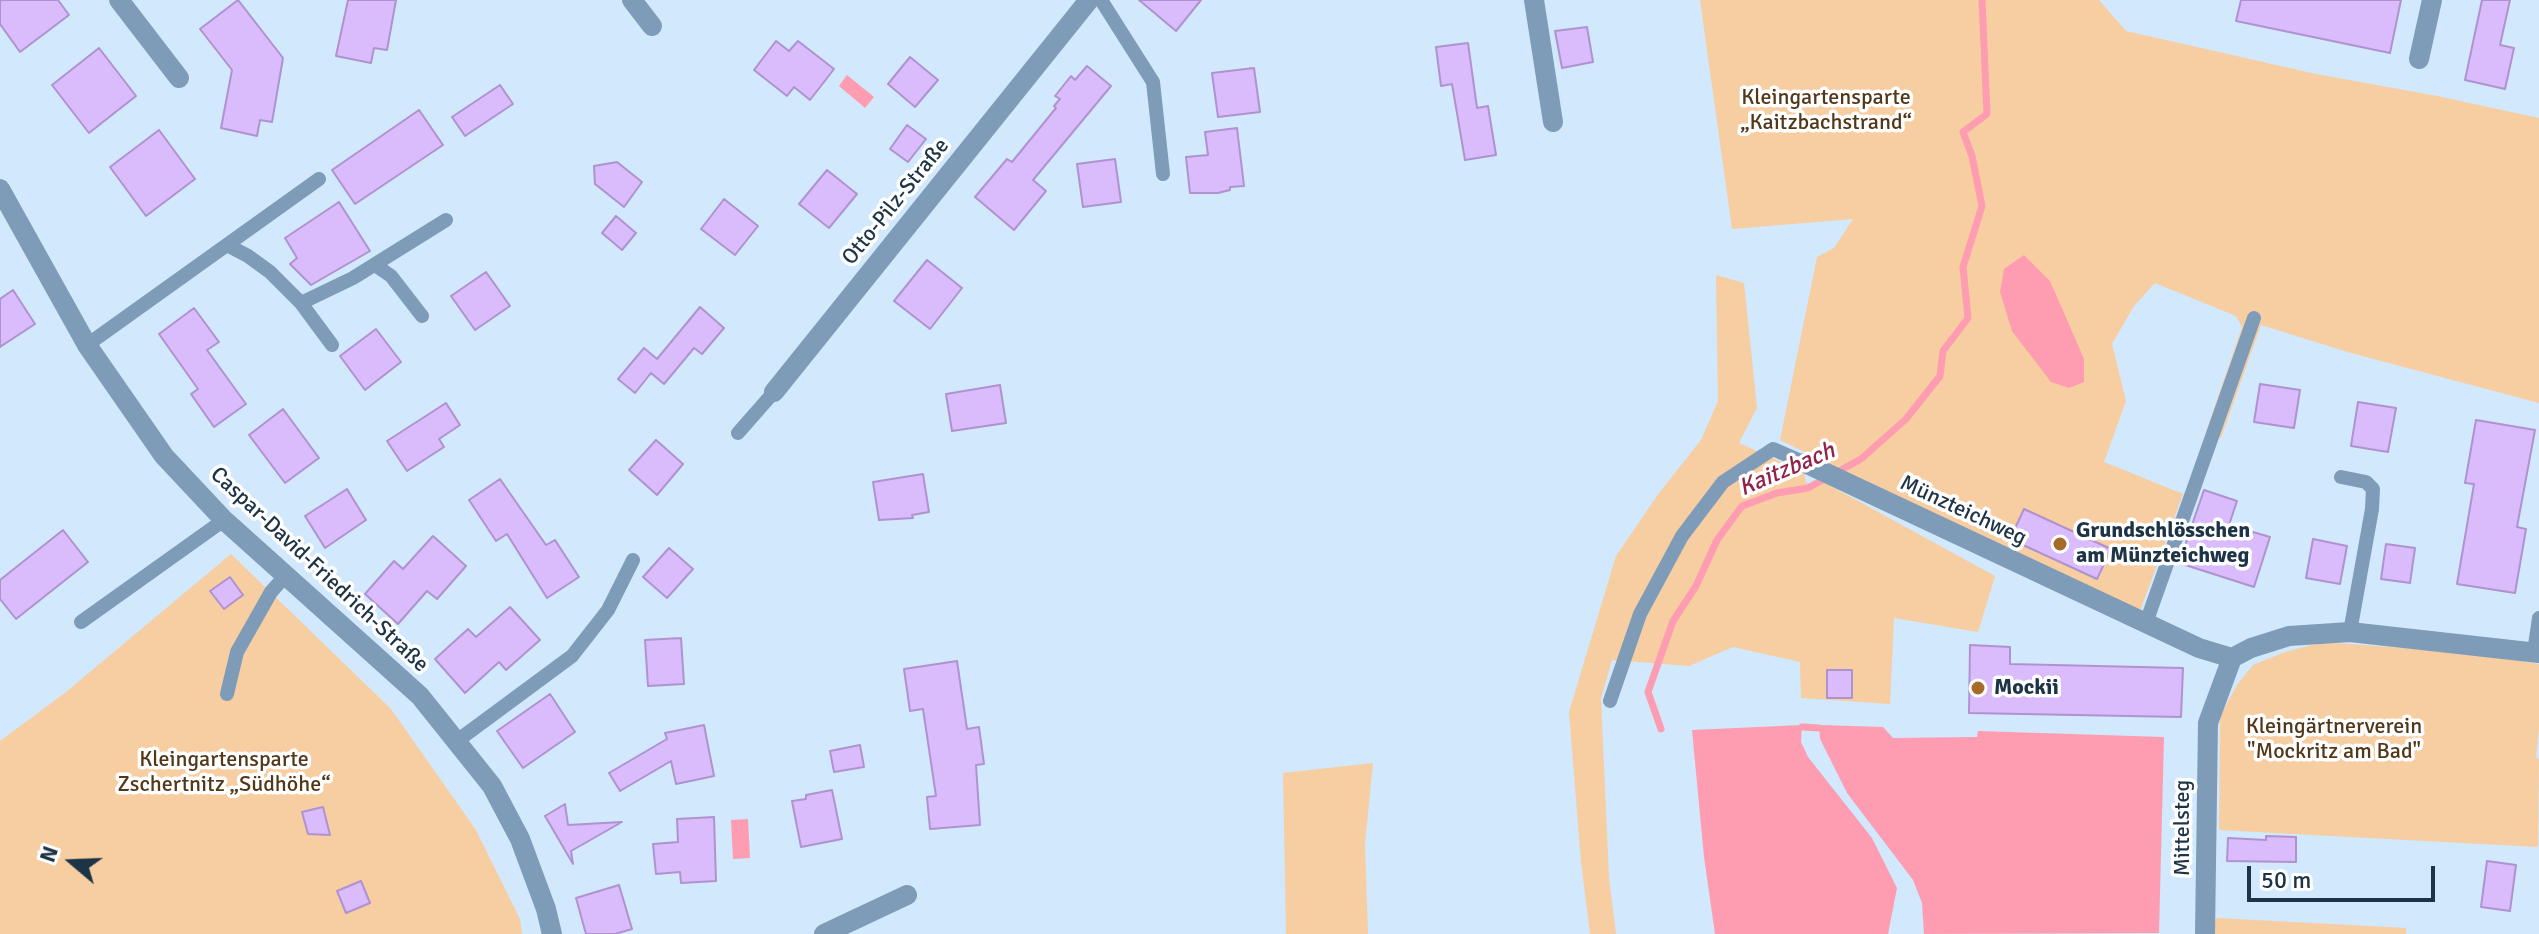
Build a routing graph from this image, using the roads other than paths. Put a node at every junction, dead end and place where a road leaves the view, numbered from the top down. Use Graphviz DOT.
graph roads {
  1 [pos="119,0"];
  2 [pos="632,0"];
  3 [pos="1089,0"];
  4 [pos="1101,0"];
  5 [pos="1534,0"];
  6 [pos="2432,0"];
  7 [pos="652,26"];
  8 [pos="2419,59"];
  9 [pos="179,78"];
  10 [pos="1553,122"];
  11 [pos="1163,174"];
  12 [pos="319,179"];
  13 [pos="0,189"];
  14 [pos="446,220"];
  15 [pos="227,245"];
  16 [pos="375,265"];
  17 [pos="301,303"];
  18 [pos="422,316"];
  19 [pos="2254,318"];
  20 [pos="87,345"];
  21 [pos="332,345"];
  22 [pos="774,392"];
  23 [pos="738,433"];
  24 [pos="1805,463"];
  25 [pos="2341,477"];
  26 [pos="224,520"];
  27 [pos="633,560"];
  28 [pos="286,575"];
  29 [pos="2539,618"];
  30 [pos="81,622"];
  31 [pos="2146,623"];
  32 [pos="2350,632"];
  33 [pos="2537,652"];
  34 [pos="2232,658"];
  35 [pos="227,694"];
  36 [pos="1610,701"];
  37 [pos="457,741"];
  38 [pos="907,895"];
  39 [pos="552,934"];
  40 [pos="824,934"];
  41 [pos="2205,934"];
  1 -- 9 [label="street"];
  2 -- 7 [label="street"];
  3 -- 22 [label="street, Otto-Pilz-Straße"];
  4 -- 11 [label="lane"];
  5 -- 10 [label="street"];
  6 -- 8 [label="street"];
  12 -- 15 [label="lane"];
  13 -- 20 [label="street, Caspar-David-Friedrich-Straße"];
  14 -- 16 [label="lane"];
  15 -- 17 [label="lane"];
  15 -- 20 [label="lane"];
  16 -- 17 [label="lane"];
  16 -- 18 [label="lane"];
  17 -- 21 [label="lane"];
  19 -- 31 [label="lane"];
  20 -- 26 [label="street, Caspar-David-Friedrich-Straße"];
  22 -- 23 [label="lane, Otto-Pilz-Straße"];
  24 -- 31 [label="street, Münzteichweg"];
  24 -- 36 [label="lane"];
  25 -- 32 [label="lane"];
  26 -- 28 [label="street, Caspar-David-Friedrich-Straße"];
  26 -- 30 [label="lane"];
  27 -- 37 [label="lane"];
  28 -- 35 [label="lane"];
  28 -- 37 [label="street, Caspar-David-Friedrich-Straße"];
  29 -- 33 [label="lane"];
  31 -- 34 [label="street, Münzteichweg"];
  32 -- 33 [label="street"];
  32 -- 34 [label="street"];
  34 -- 41 [label="street, Mittelsteg"];
  37 -- 39 [label="street, Caspar-David-Friedrich-Straße"];
  38 -- 40 [label="street"];
}
